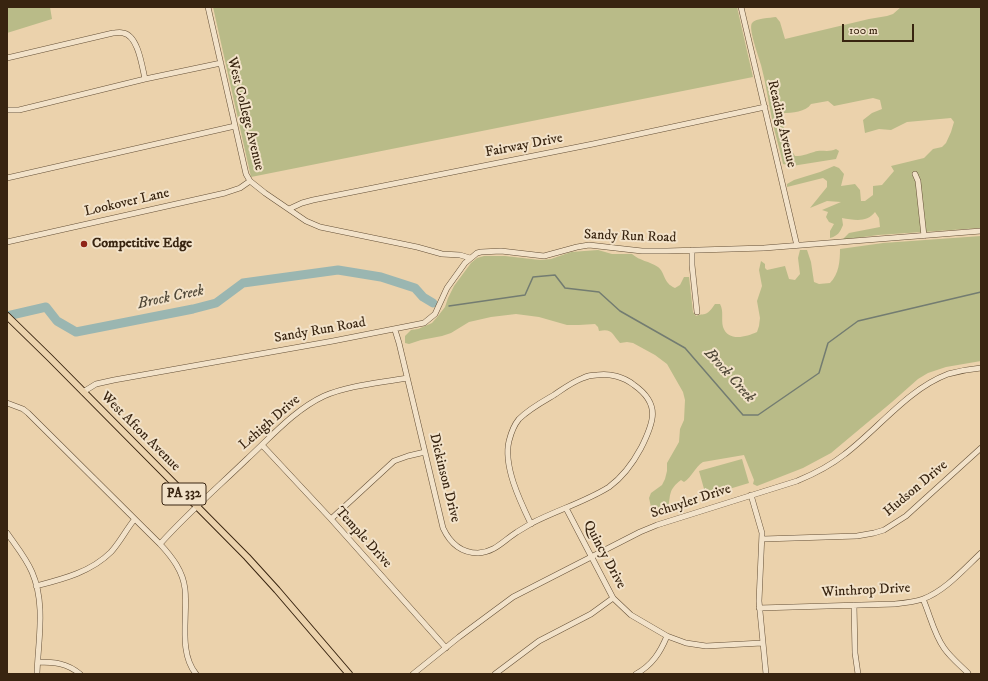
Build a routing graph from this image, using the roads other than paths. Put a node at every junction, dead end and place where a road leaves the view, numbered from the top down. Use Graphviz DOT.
graph roads {
  1 [pos="208,7"];
  2 [pos="741,7"];
  3 [pos="7,58"];
  4 [pos="221,63"];
  5 [pos="145,79"];
  6 [pos="765,107"];
  7 [pos="7,110"];
  8 [pos="235,126"];
  9 [pos="915,174"];
  10 [pos="7,178"];
  11 [pos="250,181"];
  12 [pos="289,209"];
  13 [pos="981,231"];
  14 [pos="924,236"];
  15 [pos="7,242"];
  16 [pos="797,246"];
  17 [pos="692,250"];
  18 [pos="470,258"];
  19 [pos="697,312"];
  20 [pos="9,319"];
  21 [pos="395,330"];
  22 [pos="981,368"];
  23 [pos="407,378"];
  24 [pos="83,392"];
  25 [pos="7,403"];
  26 [pos="262,445"];
  27 [pos="981,448"];
  28 [pos="425,452"];
  29 [pos="751,495"];
  30 [pos="196,506"];
  31 [pos="566,508"];
  32 [pos="331,519"];
  33 [pos="134,520"];
  34 [pos="531,524"];
  35 [pos="7,533"];
  36 [pos="763,539"];
  37 [pos="160,544"];
  38 [pos="981,553"];
  39 [pos="591,557"];
  40 [pos="36,586"];
  41 [pos="613,598"];
  42 [pos="923,599"];
  43 [pos="854,604"];
  44 [pos="759,608"];
  45 [pos="667,636"];
  46 [pos="762,643"];
  47 [pos="446,648"];
  48 [pos="38,662"];
  49 [pos="968,673"];
  50 [pos="37,674"];
  51 [pos="80,674"];
  52 [pos="196,674"];
  53 [pos="349,674"];
  54 [pos="413,674"];
  55 [pos="495,674"];
  56 [pos="636,674"];
  57 [pos="766,674"];
  58 [pos="858,674"];
  1 -- 4 [label="street, West College Avenue"];
  2 -- 6 [label="street, Reading Avenue"];
  3 -- 5 [label="street"];
  4 -- 5 [label="street"];
  4 -- 8 [label="street, West College Avenue"];
  5 -- 7 [label="street"];
  6 -- 12 [label="street, Fairway Drive"];
  6 -- 16 [label="street, Reading Avenue"];
  8 -- 10 [label="street"];
  8 -- 11 [label="street, West College Avenue"];
  9 -- 14 [label="street"];
  11 -- 12 [label="street, West College Avenue"];
  11 -- 15 [label="street, Lookover Lane"];
  12 -- 18 [label="street, West College Avenue"];
  13 -- 14 [label="street, Sandy Run Road"];
  14 -- 16 [label="street, Sandy Run Road"];
  16 -- 17 [label="street, Sandy Run Road"];
  17 -- 18 [label="street, Sandy Run Road"];
  17 -- 19 [label="street"];
  18 -- 21 [label="street, Sandy Run Road"];
  20 -- 24 [label="main road, West Afton Avenue / PA 332"];
  21 -- 23 [label="street, Dickinson Drive"];
  21 -- 24 [label="street, Sandy Run Road"];
  22 -- 29 [label="street, Schuyler Drive"];
  23 -- 26 [label="street, Lehigh Drive"];
  23 -- 28 [label="street, Dickinson Drive"];
  24 -- 30 [label="main road, West Afton Avenue / PA 332"];
  25 -- 33 [label="street"];
  26 -- 30 [label="street, Lehigh Drive"];
  26 -- 32 [label="street, Temple Drive"];
  27 -- 36 [label="street, Hudson Drive"];
  28 -- 32 [label="street"];
  28 -- 34 [label="street, Dickinson Drive"];
  29 -- 36 [label="street"];
  29 -- 39 [label="street, Schuyler Drive"];
  30 -- 37 [label="street, Lehigh Drive"];
  30 -- 53 [label="main road, West Afton Avenue / PA 332"];
  31 -- 34 [label="street, Dickinson Drive"];
  31 -- 34 [label="street, Dickinson Drive"];
  31 -- 39 [label="street, Quincy Drive"];
  32 -- 47 [label="street, Temple Drive"];
  33 -- 37 [label="street"];
  33 -- 40 [label="street"];
  35 -- 40 [label="street"];
  36 -- 44 [label="street"];
  37 -- 52 [label="street"];
  38 -- 42 [label="street, Winthrop Drive"];
  39 -- 41 [label="street, Quincy Drive"];
  39 -- 47 [label="street, Schuyler Drive"];
  40 -- 48 [label="street"];
  41 -- 45 [label="street, Quincy Drive"];
  41 -- 55 [label="street"];
  42 -- 43 [label="street, Winthrop Drive"];
  42 -- 49 [label="street"];
  43 -- 44 [label="street, Winthrop Drive"];
  43 -- 58 [label="street"];
  44 -- 46 [label="street"];
  45 -- 46 [label="street, Quincy Drive"];
  45 -- 56 [label="street"];
  46 -- 57 [label="street"];
  47 -- 54 [label="street, Schuyler Drive"];
  48 -- 50 [label="street"];
  48 -- 51 [label="street"];
}
